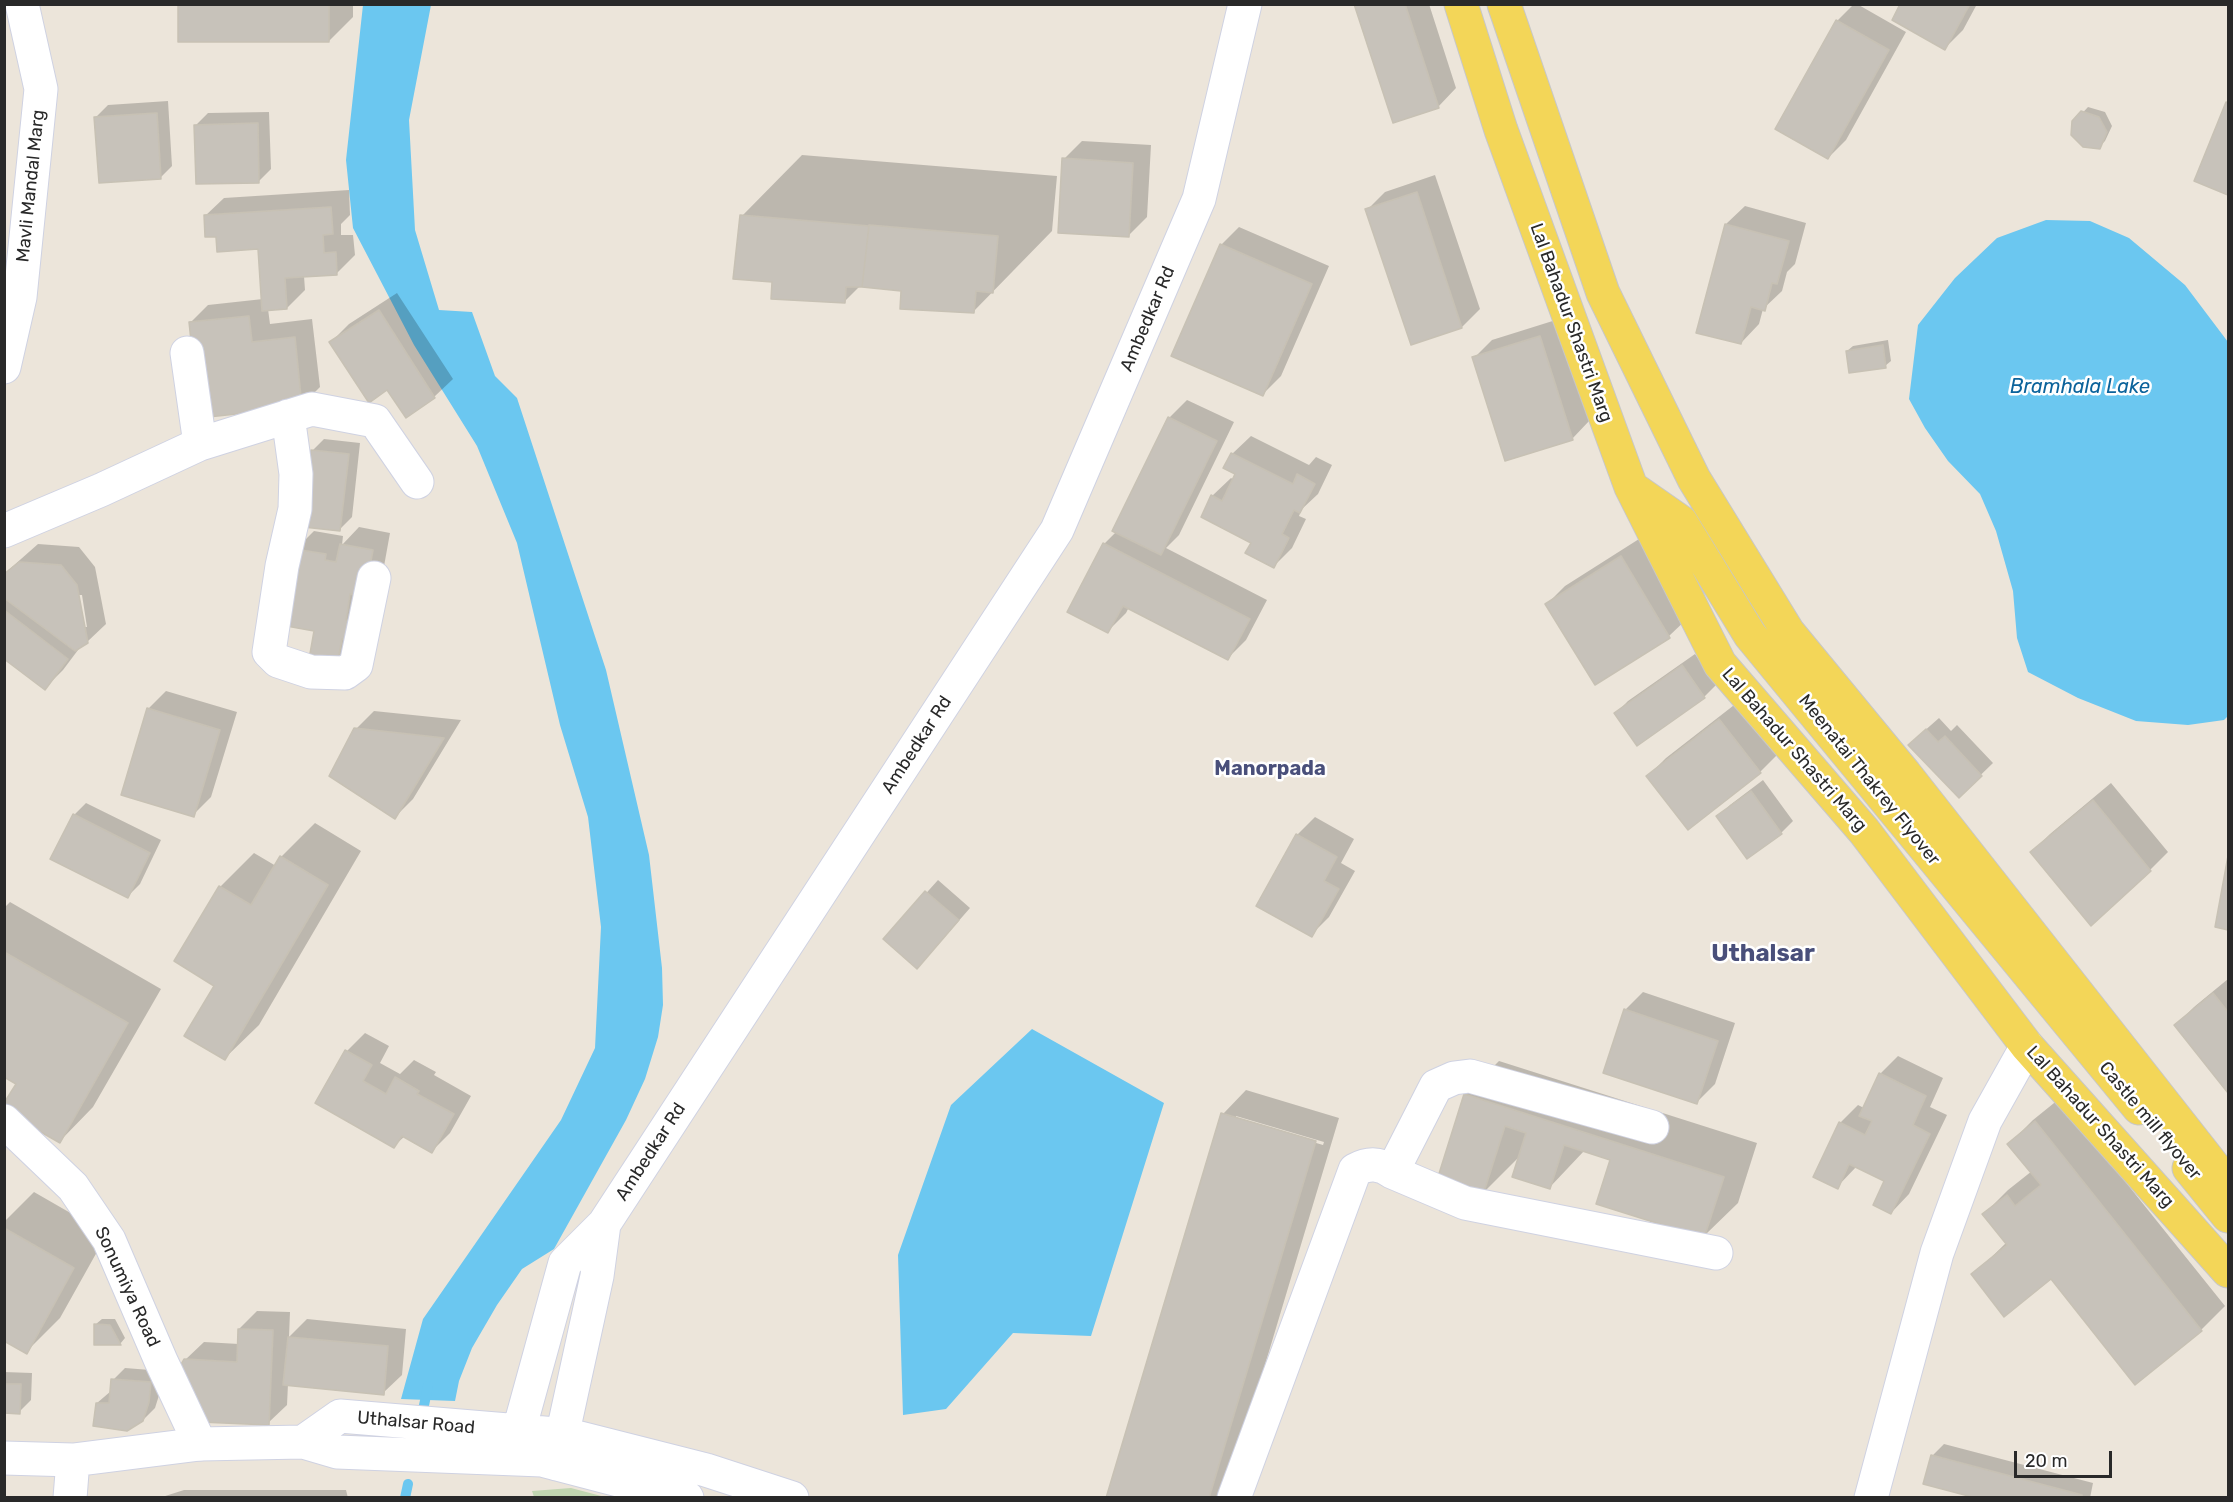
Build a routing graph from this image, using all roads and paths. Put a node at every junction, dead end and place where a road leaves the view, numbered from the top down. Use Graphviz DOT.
graph roads {
  1 [pos="22,4"];
  2 [pos="1245,4"];
  3 [pos="1461,4"];
  4 [pos="1504,4"];
  5 [pos="187,353"];
  6 [pos="4,367"];
  7 [pos="288,416"];
  8 [pos="200,444"];
  9 [pos="1681,452"];
  10 [pos="417,482"];
  11 [pos="1631,487"];
  12 [pos="1681,522"];
  13 [pos="4,531"];
  14 [pos="374,578"];
  15 [pos="2072,1027"];
  16 [pos="2027,1046"];
  17 [pos="4,1121"];
  18 [pos="1652,1127"];
  19 [pos="1392,1172"];
  20 [pos="2229,1182"];
  21 [pos="2229,1216"];
  22 [pos="604,1224"];
  23 [pos="1716,1253"];
  24 [pos="2229,1271"];
  25 [pos="200,1444"];
  26 [pos="515,1445"];
  27 [pos="559,1449"];
  28 [pos="4,1458"];
  29 [pos="73,1460"];
  30 [pos="70,1497"];
  31 [pos="687,1497"];
  32 [pos="792,1497"];
  33 [pos="1234,1497"];
  34 [pos="1871,1497"];
  1 -- 6 [label="street, Mavli Mandal Marg"];
  2 -- 22 [label="street, Ambedkar Rd"];
  3 -- 11 [label="main road, Lal Bahadur Shastri Marg"];
  4 -- 9 [label="main road"];
  5 -- 8 [label="street"];
  7 -- 8 [label="street"];
  7 -- 10 [label="street"];
  7 -- 14 [label="street"];
  8 -- 13 [label="street"];
  9 -- 12 [label="main road"];
  9 -- 20 [label="main road"];
  11 -- 12 [label="main road, Meenatai Thakrey Flyover"];
  11 -- 16 [label="main road, Lal Bahadur Shastri Marg"];
  12 -- 15 [label="main road, Meenatai Thakrey Flyover"];
  15 -- 21 [label="main road, Castle mill flyover"];
  16 -- 24 [label="main road, Lal Bahadur Shastri Marg"];
  16 -- 34 [label="street"];
  17 -- 25 [label="street, Sonumiya Road"];
  18 -- 19 [label="street"];
  19 -- 23 [label="street"];
  19 -- 33 [label="street"];
  22 -- 26 [label="street"];
  22 -- 27 [label="street, Ambedkar Rd"];
  25 -- 26 [label="street, Uthalsar Road"];
  25 -- 29 [label="street, Uthalsar Road"];
  26 -- 27 [label="street, Uthalsar Road"];
  27 -- 31 [label="street"];
  27 -- 32 [label="street, Uthalsar Road"];
  28 -- 29 [label="street, Uthalsar Road"];
  29 -- 30 [label="street"];
}
